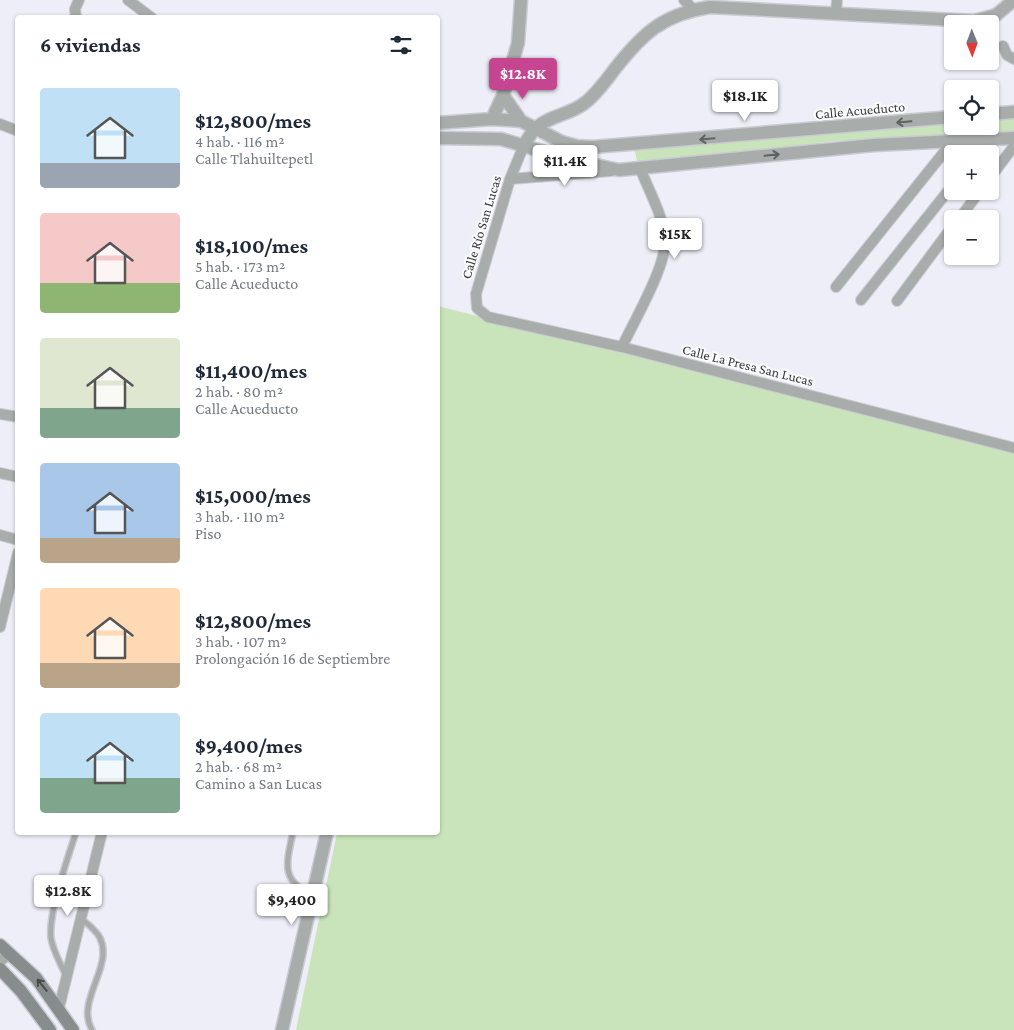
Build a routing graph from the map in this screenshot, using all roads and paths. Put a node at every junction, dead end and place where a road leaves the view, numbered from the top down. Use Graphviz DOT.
graph roads {
  1 [pos="78,0"];
  2 [pos="128,0"];
  3 [pos="521,0"];
  4 [pos="837,0"];
  5 [pos="1014,0"];
  6 [pos="688,5"];
  7 [pos="836,14"];
  8 [pos="76,15"];
  9 [pos="148,15"];
  10 [pos="1003,46"];
  11 [pos="1014,59"];
  12 [pos="503,95"];
  13 [pos="1014,112"];
  14 [pos="999,113"];
  15 [pos="944,118"];
  16 [pos="492,119"];
  17 [pos="471,121"];
  18 [pos="521,121"];
  19 [pos="440,123"];
  20 [pos="0,124"];
  21 [pos="535,129"];
  22 [pos="15,130"];
  23 [pos="440,138"];
  24 [pos="469,138"];
  25 [pos="1014,138"];
  26 [pos="990,139"];
  27 [pos="953,141"];
  28 [pos="524,145"];
  29 [pos="985,145"];
  30 [pos="625,146"];
  31 [pos="1014,146"];
  32 [pos="999,166"];
  33 [pos="630,169"];
  34 [pos="510,179"];
  35 [pos="944,196"];
  36 [pos="944,238"];
  37 [pos="836,287"];
  38 [pos="861,300"];
  39 [pos="897,301"];
  40 [pos="477,308"];
  41 [pos="622,347"];
  42 [pos="0,414"];
  43 [pos="15,416"];
  44 [pos="1014,448"];
  45 [pos="0,473"];
  46 [pos="15,476"];
  47 [pos="0,535"];
  48 [pos="15,539"];
  49 [pos="15,562"];
  50 [pos="4,596"];
  51 [pos="0,628"];
  52 [pos="75,835"];
  53 [pos="101,835"];
  54 [pos="292,835"];
  55 [pos="326,835"];
  56 [pos="313,894"];
  57 [pos="81,918"];
  58 [pos="3,953"];
  59 [pos="0,969"];
  60 [pos="66,974"];
  61 [pos="58,1008"];
  62 [pos="50,1030"];
  63 [pos="73,1030"];
  64 [pos="92,1030"];
  65 [pos="282,1030"];
  1 -- 8 [label="street"];
  2 -- 9 [label="street"];
  3 -- 12 [label="street"];
  4 -- 7 [label="street"];
  5 -- 7 [label="street"];
  6 -- 7 [label="street"];
  6 -- 21 [label="street"];
  10 -- 11 [label="street"];
  12 -- 16 [label="street"];
  12 -- 18 [label="street"];
  13 -- 14 [label="street"];
  15 -- 30 [label="street, Calle Acueducto, one-way"];
  16 -- 17 [label="street"];
  16 -- 18 [label="street"];
  17 -- 19 [label="street"];
  17 -- 24 [label="street"];
  18 -- 21 [label="street, Calle Acueducto"];
  20 -- 22 [label="street"];
  21 -- 28 [label="street, Calle Río San Lucas"];
  21 -- 30 [label="street, Calle Acueducto"];
  23 -- 24 [label="street"];
  24 -- 28 [label="street"];
  25 -- 26 [label="street"];
  26 -- 27 [label="street"];
  26 -- 29 [label="street"];
  33 -- 27 [label="street, one-way"];
  27 -- 37 [label="street"];
  28 -- 33 [label="street"];
  28 -- 34 [label="street, Calle Río San Lucas"];
  30 -- 33 [label="street"];
  31 -- 32 [label="street"];
  33 -- 34 [label="street"];
  33 -- 41 [label="street"];
  34 -- 40 [label="street, Calle Río San Lucas"];
  35 -- 38 [label="street"];
  36 -- 39 [label="street"];
  40 -- 41 [label="street, Calle La Presa San Lucas"];
  41 -- 44 [label="street, Calle La Presa San Lucas"];
  42 -- 43 [label="street"];
  45 -- 46 [label="street"];
  47 -- 48 [label="street"];
  49 -- 50 [label="street"];
  50 -- 51 [label="street"];
  52 -- 60 [label="lane"];
  53 -- 57 [label="street"];
  54 -- 56 [label="lane"];
  55 -- 56 [label="street"];
  56 -- 65 [label="street"];
  57 -- 60 [label="street"];
  57 -- 64 [label="lane"];
  61 -- 58 [label="main road, one-way"];
  59 -- 62 [label="main road"];
  60 -- 61 [label="street"];
  61 -- 63 [label="main road"];
}
